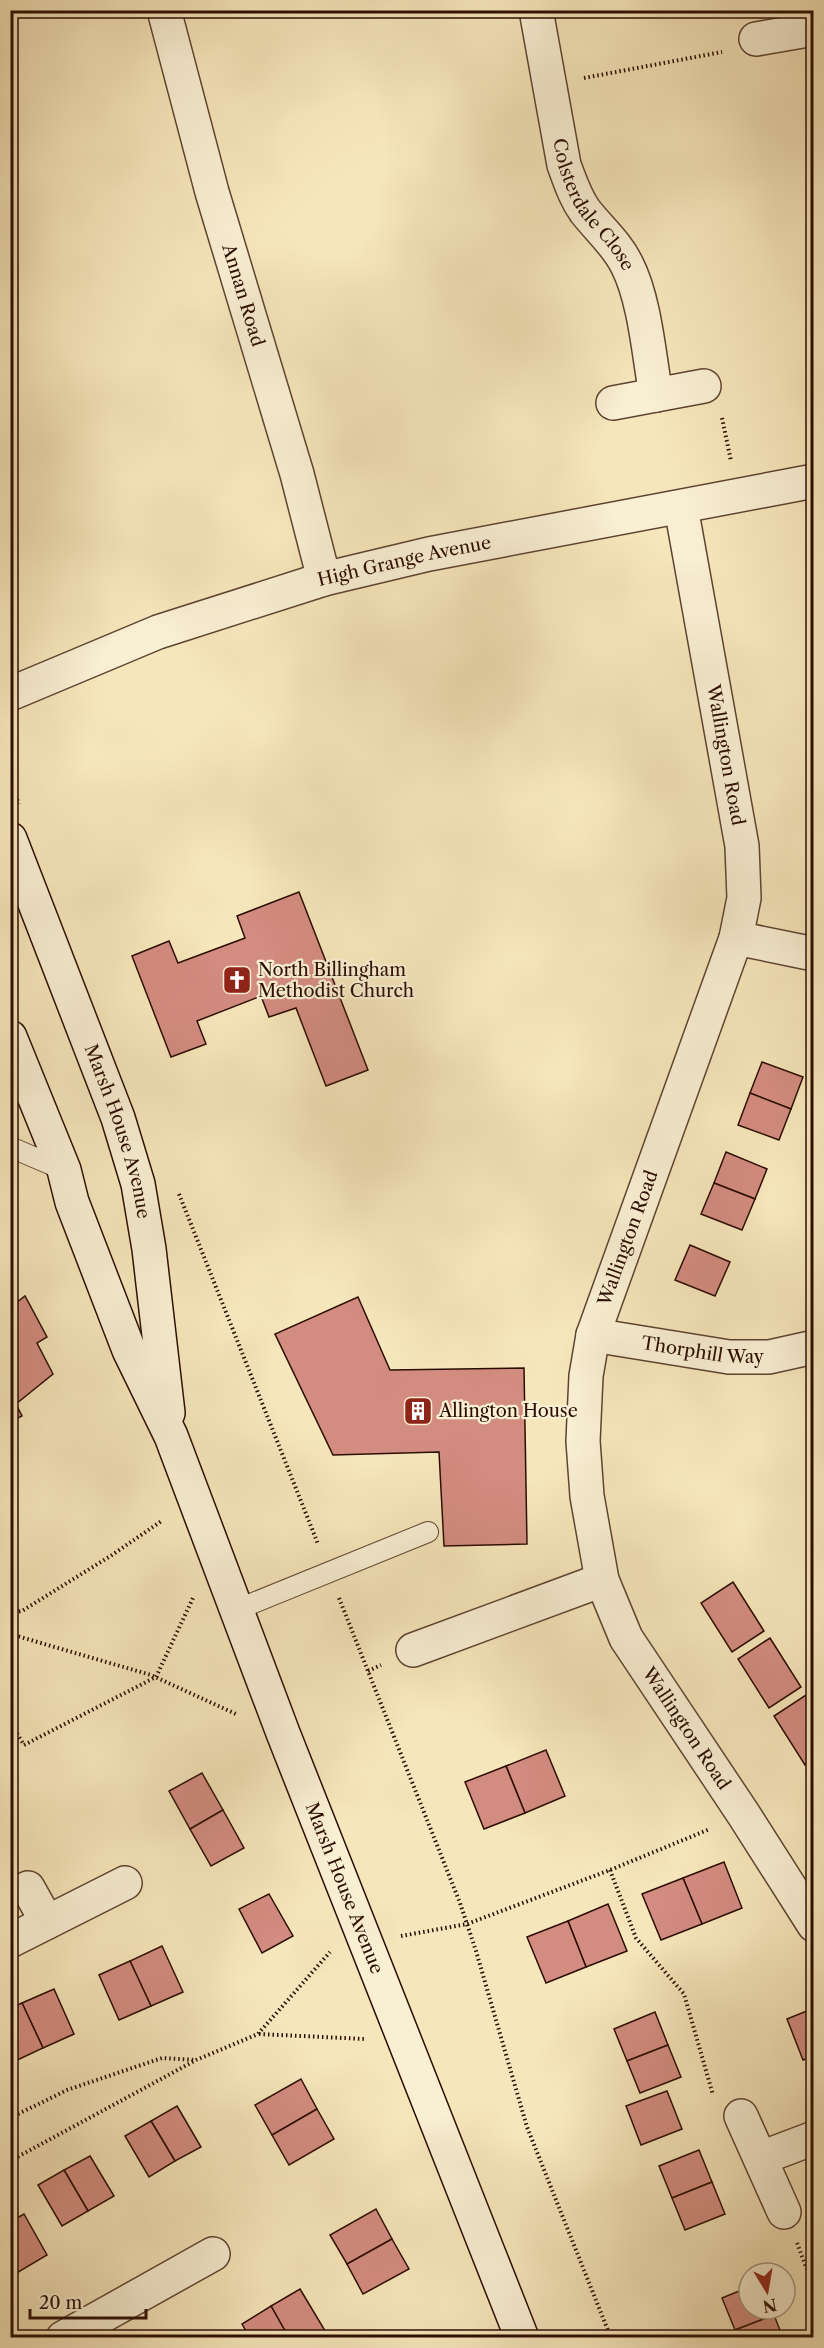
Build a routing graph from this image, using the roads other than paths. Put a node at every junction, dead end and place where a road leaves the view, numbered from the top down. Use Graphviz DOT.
graph roads {
  1 [pos="164,10"];
  2 [pos="536,10"];
  3 [pos="813,29"];
  4 [pos="756,39"];
  5 [pos="704,386"];
  6 [pos="656,395"];
  7 [pos="613,404"];
  8 [pos="813,481"];
  9 [pos="681,507"];
  10 [pos="324,579"];
  11 [pos="10,694"];
  12 [pos="10,839"];
  13 [pos="736,938"];
  14 [pos="813,954"];
  15 [pos="10,1036"];
  16 [pos="10,1146"];
  17 [pos="64,1170"];
  18 [pos="593,1335"];
  19 [pos="813,1347"];
  20 [pos="171,1436"];
  21 [pos="428,1532"];
  22 [pos="602,1580"];
  23 [pos="236,1610"];
  24 [pos="413,1650"];
  25 [pos="125,1883"];
  26 [pos="28,1888"];
  27 [pos="47,1922"];
  28 [pos="813,1925"];
  29 [pos="10,1941"];
  30 [pos="741,2116"];
  31 [pos="813,2138"];
  32 [pos="761,2158"];
  33 [pos="784,2212"];
  34 [pos="213,2253"];
  35 [pos="63,2337"];
  36 [pos="522,2337"];
  1 -- 10 [label="street, Annan Road"];
  2 -- 6 [label="street, Colsterdale Close"];
  3 -- 4 [label="street"];
  5 -- 6 [label="street"];
  6 -- 7 [label="street"];
  8 -- 9 [label="street, High Grange Avenue"];
  9 -- 10 [label="street, High Grange Avenue"];
  9 -- 13 [label="street, Wallington Road"];
  10 -- 11 [label="street, High Grange Avenue"];
  12 -- 20 [label="street, Marsh House Avenue"];
  13 -- 14 [label="street"];
  13 -- 18 [label="street, Wallington Road"];
  15 -- 17 [label="street, Marsh House Avenue"];
  16 -- 17 [label="lane"];
  17 -- 20 [label="street, Marsh House Avenue"];
  18 -- 19 [label="street, Thorphill Way"];
  18 -- 22 [label="street, Wallington Road"];
  20 -- 23 [label="street, Marsh House Avenue"];
  21 -- 23 [label="lane"];
  22 -- 24 [label="street"];
  22 -- 28 [label="street, Wallington Road"];
  23 -- 36 [label="street, Marsh House Avenue"];
  25 -- 27 [label="street"];
  26 -- 27 [label="street"];
  27 -- 29 [label="street"];
  30 -- 32 [label="street"];
  31 -- 32 [label="street"];
  32 -- 33 [label="street"];
  34 -- 35 [label="street"];
}
